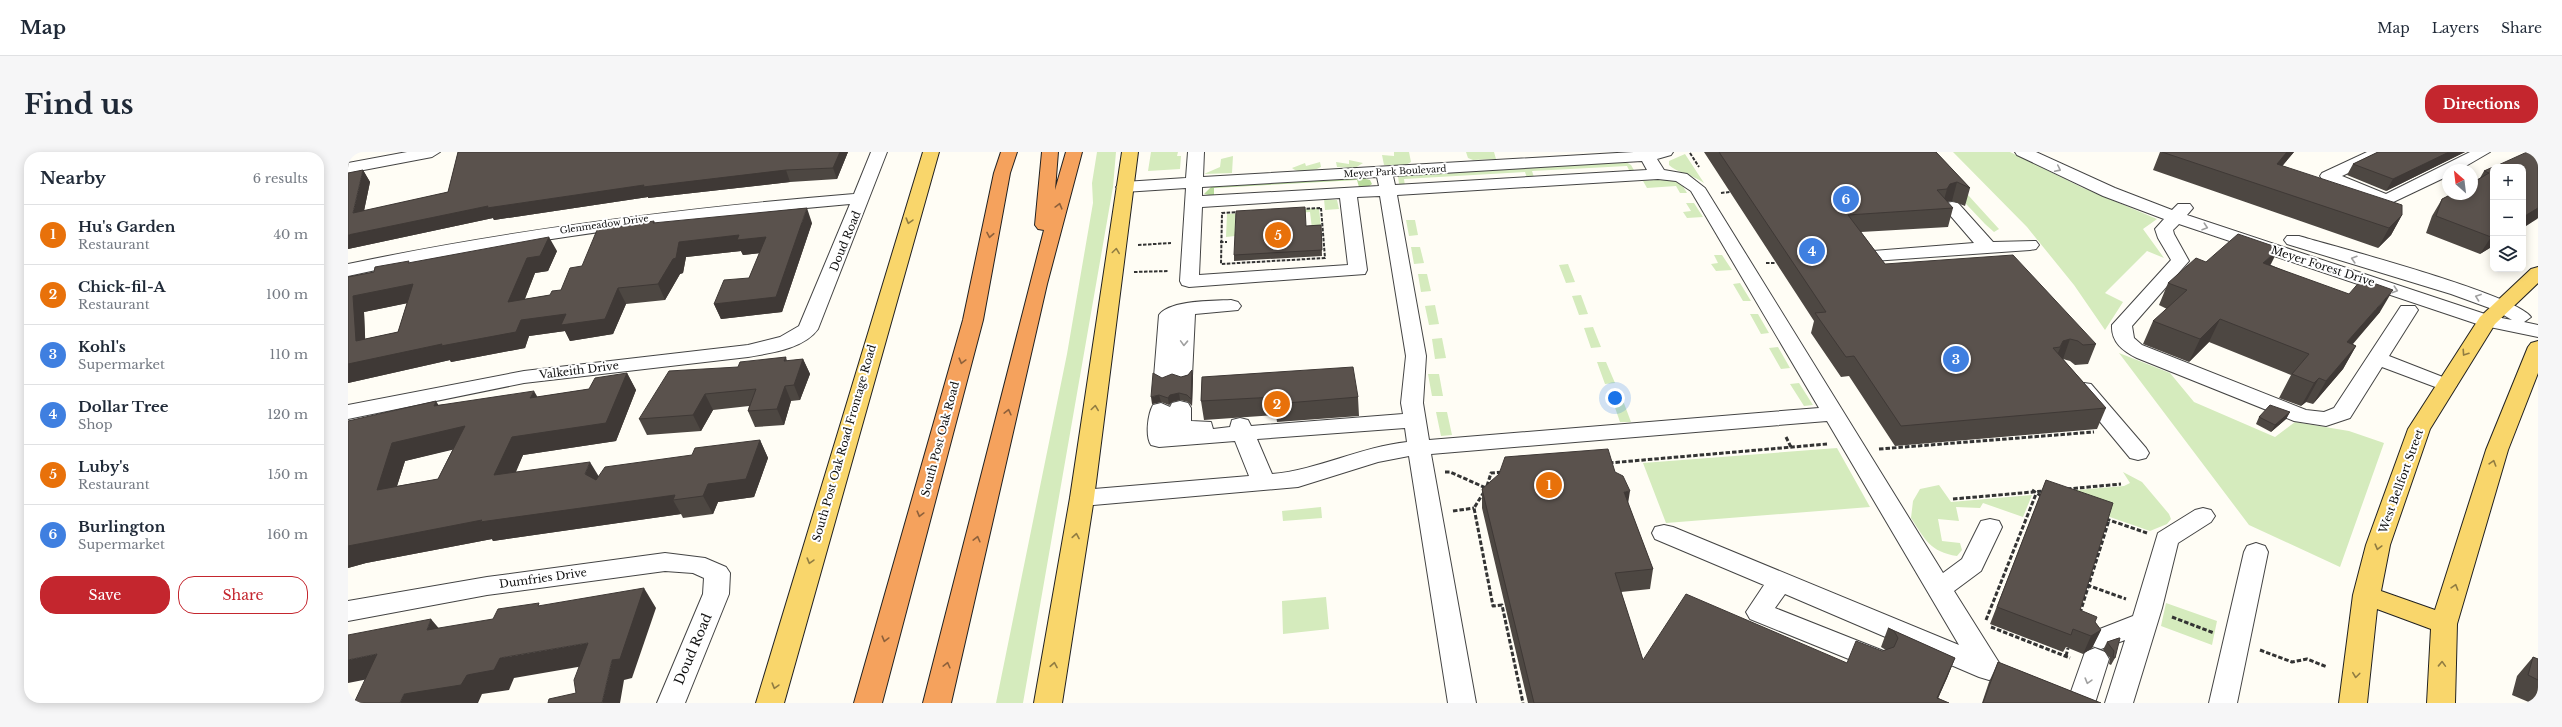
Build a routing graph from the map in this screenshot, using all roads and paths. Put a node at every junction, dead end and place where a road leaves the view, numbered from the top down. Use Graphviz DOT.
graph roads {
  1 [pos="432,152"];
  2 [pos="879,152"];
  3 [pos="931,152"];
  4 [pos="1003,152"];
  5 [pos="1009,152"];
  6 [pos="1050,152"];
  7 [pos="1074,152"];
  8 [pos="1130,152"];
  9 [pos="1196,152"];
  10 [pos="2023,152"];
  11 [pos="2055,152"];
  12 [pos="2380,152"];
  13 [pos="2482,152"];
  14 [pos="1645,154"];
  15 [pos="348,168"];
  16 [pos="1002,173"];
  17 [pos="1658,174"];
  18 [pos="1385,181"];
  19 [pos="1194,183"];
  20 [pos="1124,187"];
  21 [pos="1348,193"];
  22 [pos="862,198"];
  23 [pos="1194,202"];
  24 [pos="1952,207"];
  25 [pos="2180,212"];
  26 [pos="1221,242"];
  27 [pos="1227,242"];
  28 [pos="1165,243"];
  29 [pos="1135,245"];
  30 [pos="2030,245"];
  31 [pos="1988,248"];
  32 [pos="1873,256"];
  33 [pos="348,270"];
  34 [pos="1190,270"];
  35 [pos="1132,273"];
  36 [pos="2538,273"];
  37 [pos="1038,284"];
  38 [pos="1232,306"];
  39 [pos="2408,310"];
  40 [pos="2494,313"];
  41 [pos="2538,326"];
  42 [pos="808,330"];
  43 [pos="2538,331"];
  44 [pos="2538,347"];
  45 [pos="2374,363"];
  46 [pos="2068,372"];
  47 [pos="1173,376"];
  48 [pos="2442,390"];
  49 [pos="1171,409"];
  50 [pos="348,412"];
  51 [pos="1833,414"];
  52 [pos="1414,415"];
  53 [pos="1242,429"];
  54 [pos="2098,432"];
  55 [pos="1788,442"];
  56 [pos="1828,444"];
  57 [pos="1791,447"];
  58 [pos="1419,448"];
  59 [pos="1876,450"];
  60 [pos="2138,453"];
  61 [pos="1608,463"];
  62 [pos="1507,472"];
  63 [pos="1468,480"];
  64 [pos="1264,483"];
  65 [pos="2121,484"];
  66 [pos="1486,488"];
  67 [pos="2065,489"];
  68 [pos="2050,490"];
  69 [pos="2034,492"];
  70 [pos="1082,498"];
  71 [pos="1953,499"];
  72 [pos="2050,499"];
  73 [pos="1474,508"];
  74 [pos="1455,510"];
  75 [pos="2203,516"];
  76 [pos="2102,517"];
  77 [pos="2109,520"];
  78 [pos="1990,527"];
  79 [pos="1664,533"];
  80 [pos="2166,539"];
  81 [pos="2256,552"];
  82 [pos="1780,581"];
  83 [pos="2087,585"];
  84 [pos="1938,589"];
  85 [pos="716,594"];
  86 [pos="2366,595"];
  87 [pos="2130,601"];
  88 [pos="348,611"];
  89 [pos="2080,615"];
  90 [pos="2154,619"];
  91 [pos="2444,624"];
  92 [pos="2214,633"];
  93 [pos="2252,647"];
  94 [pos="2068,648"];
  95 [pos="2096,655"];
  96 [pos="2066,656"];
  97 [pos="1876,659"];
  98 [pos="2327,667"];
  99 [pos="2071,701"];
  100 [pos="671,703"];
  101 [pos="770,703"];
  102 [pos="868,703"];
  103 [pos="937,703"];
  104 [pos="1048,703"];
  105 [pos="1462,703"];
  106 [pos="1523,703"];
  107 [pos="2119,703"];
  108 [pos="2223,703"];
  109 [pos="2353,703"];
  110 [pos="2441,703"];
  1 -- 15 [label="street"];
  2 -- 22 [label="street, Doud Road"];
  3 -- 101 [label="main road, South Post Oak Road Frontage Road, one-way"];
  4 -- 16 [label="highway"];
  5 -- 16 [label="highway"];
  6 -- 37 [label="highway"];
  37 -- 7 [label="highway, one-way"];
  8 -- 20 [label="main road"];
  9 -- 19 [label="street"];
  10 -- 25 [label="street, Meyer Forest Drive, one-way"];
  11 -- 25 [label="street, Meyer Forest Drive"];
  12 -- 13 [label="street"];
  14 -- 17 [label="street"];
  14 -- 18 [label="street, Meyer Park Boulevard"];
  16 -- 102 [label="highway, South Post Oak Road, one-way"];
  17 -- 18 [label="street"];
  17 -- 51 [label="street"];
  18 -- 19 [label="street, Meyer Park Boulevard"];
  18 -- 21 [label="street"];
  18 -- 52 [label="street"];
  19 -- 20 [label="street, Meyer Park Boulevard"];
  19 -- 23 [label="street"];
  70 -- 20 [label="main road, one-way"];
  21 -- 23 [label="street"];
  21 -- 34 [label="street"];
  22 -- 33 [label="street, Glenmeadow Drive"];
  22 -- 42 [label="street, Doud Road"];
  23 -- 34 [label="street"];
  24 -- 31 [label="street"];
  25 -- 40 [label="street, Meyer Forest Drive"];
  25 -- 45 [label="street"];
  26 -- 26 [label="path"];
  26 -- 27 [label="path"];
  28 -- 29 [label="path"];
  30 -- 31 [label="street"];
  31 -- 32 [label="street"];
  34 -- 35 [label="path"];
  36 -- 40 [label="main road, West Bellfort Street"];
  103 -- 37 [label="highway, one-way"];
  38 -- 47 [label="street, one-way"];
  39 -- 45 [label="street"];
  40 -- 41 [label="street, Meyer Forest Drive"];
  40 -- 43 [label="street, Meyer Forest Drive"];
  40 -- 48 [label="main road, West Bellfort Street, one-way"];
  42 -- 50 [label="street, Valkeith Drive"];
  91 -- 44 [label="main road, one-way"];
  45 -- 48 [label="street"];
  46 -- 60 [label="street"];
  48 -- 86 [label="main road, West Bellfort Street, one-way"];
  49 -- 53 [label="street"];
  51 -- 58 [label="street"];
  51 -- 84 [label="street"];
  52 -- 53 [label="street"];
  52 -- 58 [label="street"];
  53 -- 64 [label="street"];
  54 -- 59 [label="path"];
  55 -- 57 [label="path"];
  56 -- 57 [label="path"];
  57 -- 61 [label="path"];
  58 -- 64 [label="street"];
  58 -- 105 [label="street"];
  62 -- 66 [label="path"];
  63 -- 66 [label="path"];
  64 -- 70 [label="street"];
  65 -- 67 [label="path"];
  66 -- 73 [label="path"];
  68 -- 69 [label="path"];
  69 -- 71 [label="path"];
  69 -- 72 [label="path"];
  69 -- 96 [label="path"];
  104 -- 70 [label="main road, one-way"];
  73 -- 74 [label="path"];
  73 -- 106 [label="path"];
  75 -- 80 [label="street"];
  76 -- 77 [label="path"];
  77 -- 80 [label="path"];
  77 -- 83 [label="path"];
  78 -- 84 [label="street"];
  79 -- 82 [label="street"];
  80 -- 90 [label="street"];
  81 -- 108 [label="street"];
  82 -- 84 [label="street"];
  82 -- 97 [label="street"];
  83 -- 87 [label="path"];
  83 -- 89 [label="path"];
  85 -- 88 [label="street, Dumfries Drive"];
  85 -- 100 [label="street, Doud Road"];
  86 -- 91 [label="main road"];
  86 -- 109 [label="main road, West Bellfort Street, one-way"];
  90 -- 92 [label="path"];
  90 -- 95 [label="street"];
  90 -- 107 [label="street"];
  110 -- 91 [label="main road, one-way"];
  93 -- 98 [label="path"];
  94 -- 96 [label="path"];
  95 -- 96 [label="path"];
  95 -- 99 [label="street, one-way"];
}
